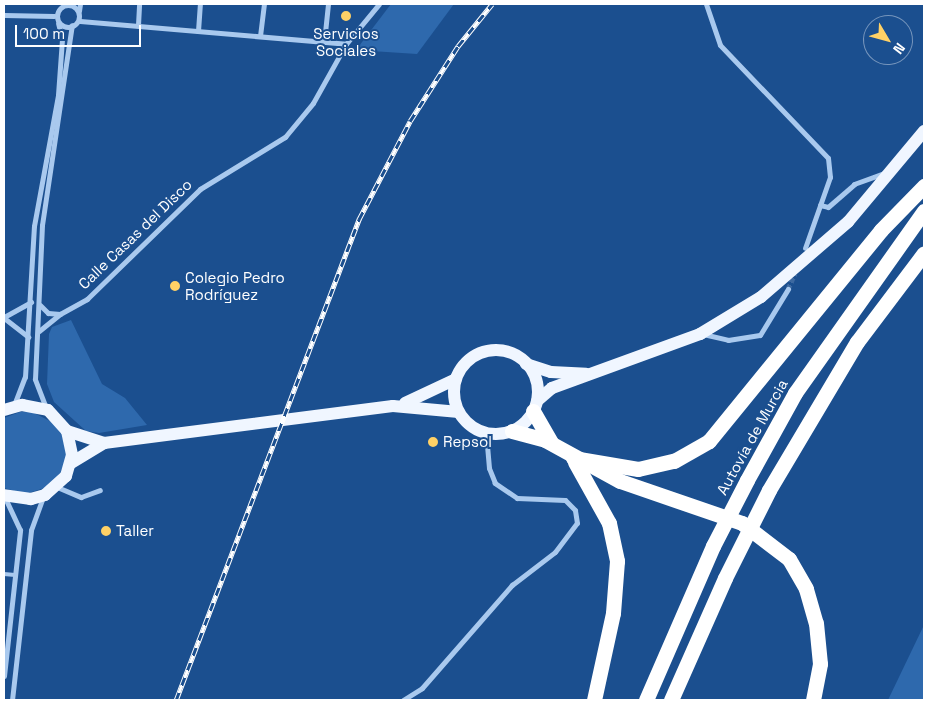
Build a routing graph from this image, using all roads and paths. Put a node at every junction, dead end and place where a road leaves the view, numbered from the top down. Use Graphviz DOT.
graph roads {
  1 [pos="80,4"];
  2 [pos="139,4"];
  3 [pos="200,4"];
  4 [pos="264,4"];
  5 [pos="328,4"];
  6 [pos="380,4"];
  7 [pos="706,4"];
  8 [pos="58,6"];
  9 [pos="79,11"];
  10 [pos="4,15"];
  11 [pos="54,16"];
  12 [pos="80,21"];
  13 [pos="58,23"];
  14 [pos="72,25"];
  15 [pos="138,25"];
  16 [pos="198,31"];
  17 [pos="260,36"];
  18 [pos="324,42"];
  19 [pos="346,44"];
  20 [pos="924,131"];
  21 [pos="896,168"];
  22 [pos="924,186"];
  23 [pos="820,205"];
  24 [pos="924,211"];
  25 [pos="805,248"];
  26 [pos="924,253"];
  27 [pos="788,289"];
  28 [pos="31,302"];
  29 [pos="40,305"];
  30 [pos="60,314"];
  31 [pos="4,317"];
  32 [pos="39,332"];
  33 [pos="700,334"];
  34 [pos="28,337"];
  35 [pos="526,364"];
  36 [pos="601,373"];
  37 [pos="456,379"];
  38 [pos="393,406"];
  39 [pos="535,406"];
  40 [pos="8,408"];
  41 [pos="48,410"];
  42 [pos="458,412"];
  43 [pos="512,430"];
  44 [pos="67,431"];
  45 [pos="486,433"];
  46 [pos="104,443"];
  47 [pos="552,443"];
  48 [pos="573,458"];
  49 [pos="71,463"];
  50 [pos="66,476"];
  51 [pos="57,487"];
  52 [pos="100,490"];
  53 [pos="72,492"];
  54 [pos="4,495"];
  55 [pos="45,495"];
  56 [pos="4,574"];
  57 [pos="15,576"];
  58 [pos="725,578"];
  59 [pos="6,635"];
  60 [pos="4,670"];
  61 [pos="4,676"];
  62 [pos="12,700"];
  63 [pos="403,700"];
  64 [pos="594,700"];
  65 [pos="646,700"];
  66 [pos="671,700"];
  67 [pos="682,700"];
  68 [pos="813,700"];
  1 -- 9 [label="street"];
  2 -- 15 [label="street"];
  3 -- 16 [label="street"];
  4 -- 17 [label="street"];
  5 -- 18 [label="street"];
  6 -- 19 [label="street, Calle Casas del Disco"];
  7 -- 23 [label="street"];
  8 -- 9 [label="street"];
  8 -- 11 [label="street"];
  9 -- 12 [label="street"];
  10 -- 11 [label="street"];
  11 -- 13 [label="street"];
  12 -- 14 [label="street"];
  12 -- 15 [label="street"];
  13 -- 14 [label="street"];
  13 -- 28 [label="street"];
  14 -- 29 [label="street"];
  15 -- 16 [label="street"];
  16 -- 17 [label="street"];
  17 -- 18 [label="street"];
  18 -- 19 [label="street"];
  19 -- 30 [label="street, Calle Casas del Disco"];
  20 -- 21 [label="main road"];
  21 -- 23 [label="street"];
  21 -- 33 [label="main road"];
  22 -- 48 [label="highway"];
  23 -- 25 [label="street"];
  24 -- 65 [label="highway, Autovía de Murcia, bridge"];
  26 -- 58 [label="highway, bridge"];
  27 -- 33 [label="street"];
  28 -- 31 [label="street"];
  28 -- 34 [label="street"];
  29 -- 30 [label="street"];
  29 -- 32 [label="street"];
  30 -- 32 [label="street, Calle Casas del Disco"];
  31 -- 34 [label="street"];
  32 -- 41 [label="street"];
  33 -- 36 [label="main road"];
  34 -- 40 [label="street"];
  35 -- 36 [label="main road"];
  35 -- 37 [label="main road"];
  35 -- 39 [label="main road"];
  36 -- 39 [label="main road"];
  37 -- 38 [label="main road"];
  37 -- 42 [label="main road"];
  38 -- 42 [label="main road"];
  38 -- 46 [label="main road"];
  39 -- 43 [label="main road"];
  39 -- 47 [label="highway"];
  40 -- 41 [label="main road"];
  41 -- 44 [label="main road"];
  42 -- 45 [label="main road"];
  43 -- 45 [label="main road"];
  43 -- 47 [label="highway"];
  44 -- 46 [label="main road"];
  44 -- 49 [label="main road"];
  45 -- 63 [label="street"];
  46 -- 49 [label="main road"];
  47 -- 48 [label="highway"];
  48 -- 64 [label="highway"];
  48 -- 68 [label="highway"];
  49 -- 50 [label="main road"];
  50 -- 51 [label="main road"];
  50 -- 53 [label="street"];
  51 -- 53 [label="street"];
  51 -- 55 [label="main road"];
  52 -- 53 [label="street"];
  54 -- 55 [label="main road"];
  54 -- 57 [label="street"];
  55 -- 62 [label="street"];
  56 -- 57 [label="lane"];
  57 -- 59 [label="street"];
  58 -- 66 [label="highway"];
  58 -- 67 [label="highway"];
  59 -- 60 [label="street"];
  60 -- 61 [label="street"];
}
